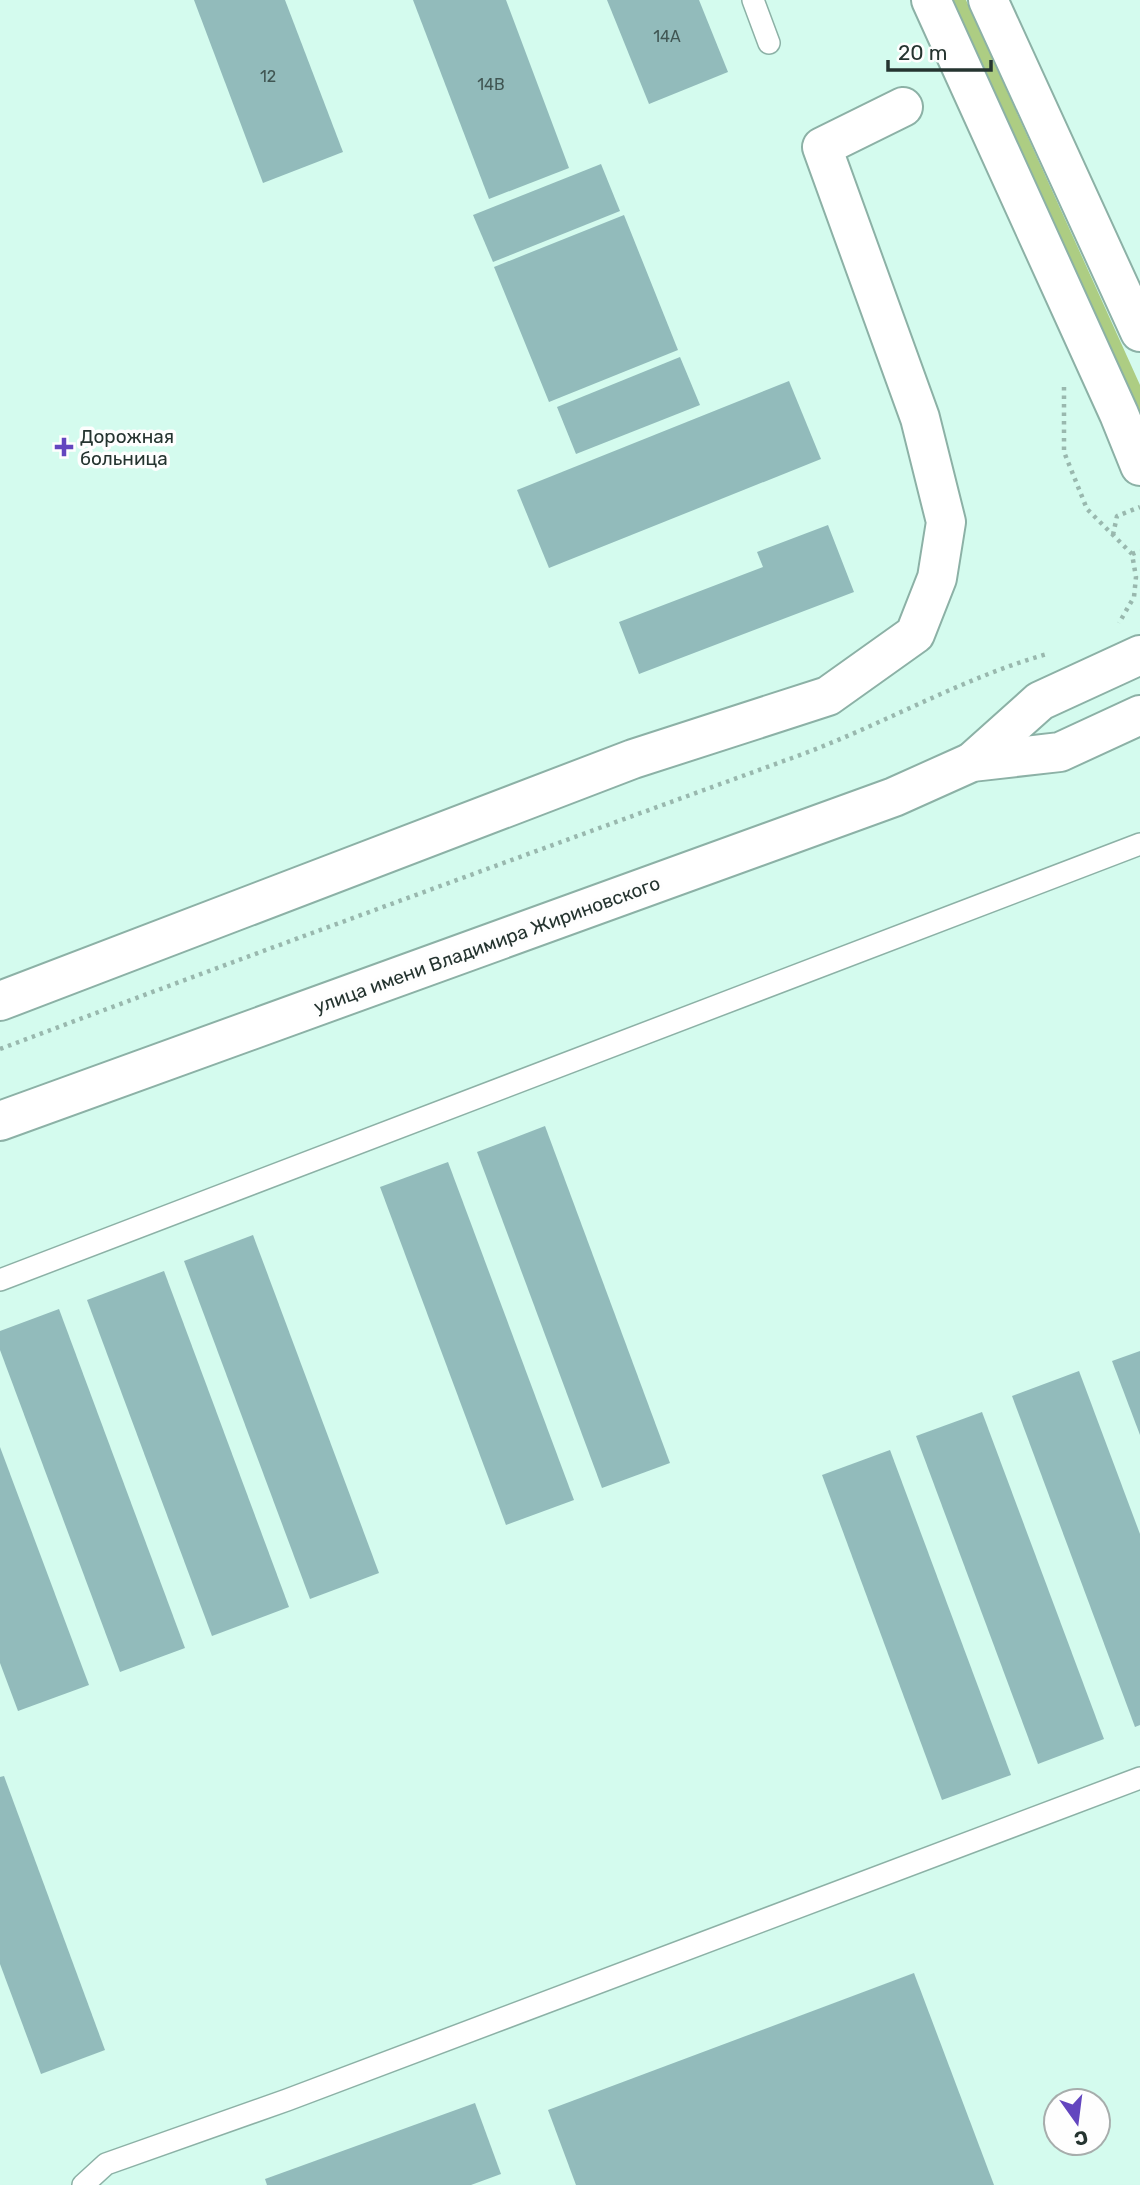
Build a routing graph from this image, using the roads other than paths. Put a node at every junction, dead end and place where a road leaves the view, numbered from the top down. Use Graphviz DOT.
graph roads {
  1 [pos="753,0"];
  2 [pos="931,0"];
  3 [pos="988,0"];
  4 [pos="769,43"];
  5 [pos="903,107"];
  6 [pos="1140,332"];
  7 [pos="1140,466"];
  8 [pos="1140,655"];
  9 [pos="1140,715"];
  10 [pos="972,762"];
  11 [pos="1140,844"];
  12 [pos="0,1001"];
  13 [pos="0,1121"];
  14 [pos="0,1280"];
  15 [pos="1140,1778"];
  16 [pos="83,2185"];
  1 -- 4 [label="lane"];
  2 -- 7 [label="main road"];
  3 -- 6 [label="main road"];
  5 -- 12 [label="main road"];
  8 -- 10 [label="main road, улица имени Владимира Жириновского"];
  9 -- 10 [label="main road, улица имени Владимира Жириновского"];
  10 -- 13 [label="main road, улица имени Владимира Жириновского"];
  11 -- 14 [label="lane"];
  15 -- 16 [label="lane"];
}
